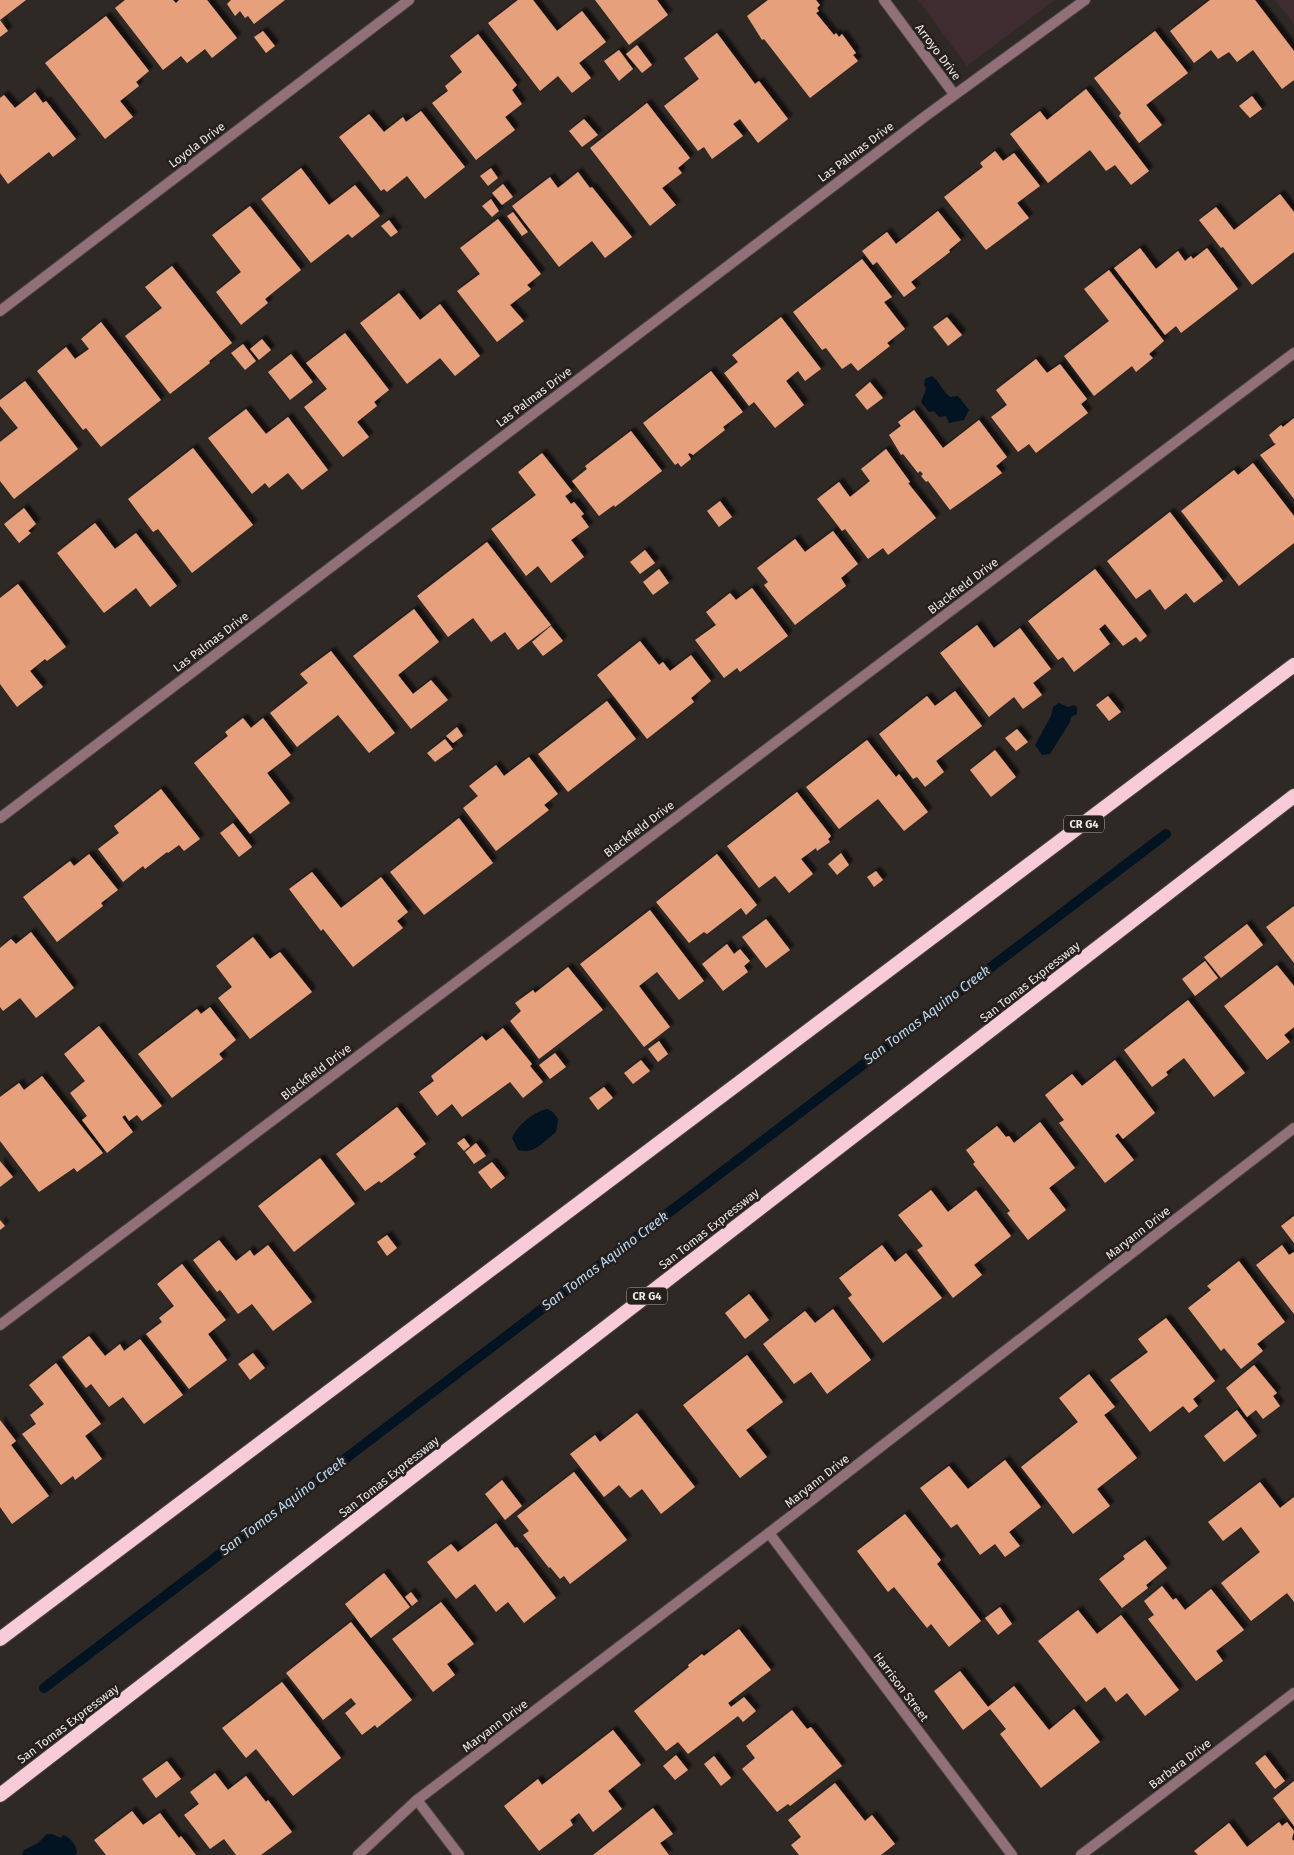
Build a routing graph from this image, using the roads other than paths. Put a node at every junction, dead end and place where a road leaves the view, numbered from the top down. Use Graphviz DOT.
graph roads {
  1 [pos="408,0"];
  2 [pos="884,0"];
  3 [pos="1085,0"];
  4 [pos="954,94"];
  5 [pos="0,311"];
  6 [pos="1294,353"];
  7 [pos="1294,665"];
  8 [pos="1294,796"];
  9 [pos="0,818"];
  10 [pos="1294,1128"];
  11 [pos="0,1325"];
  12 [pos="769,1533"];
  13 [pos="0,1640"];
  14 [pos="1294,1693"];
  15 [pos="0,1795"];
  16 [pos="418,1800"];
  17 [pos="358,1855"];
  18 [pos="459,1855"];
  19 [pos="1012,1855"];
  20 [pos="1081,1855"];
  1 -- 5 [label="street, Loyola Drive"];
  2 -- 4 [label="street, Arroyo Drive"];
  3 -- 4 [label="street, Las Palmas Drive"];
  4 -- 9 [label="street, Las Palmas Drive"];
  6 -- 11 [label="street, Blackfield Drive"];
  7 -- 13 [label="highway, CR G4"];
  8 -- 15 [label="highway, San Tomas Expressway / CR G4"];
  10 -- 12 [label="street, Maryann Drive"];
  12 -- 16 [label="street, Maryann Drive"];
  12 -- 19 [label="street, Harrison Street"];
  14 -- 20 [label="street, Barbara Drive"];
  16 -- 17 [label="street, Maryann Drive"];
  16 -- 18 [label="street"];
}
